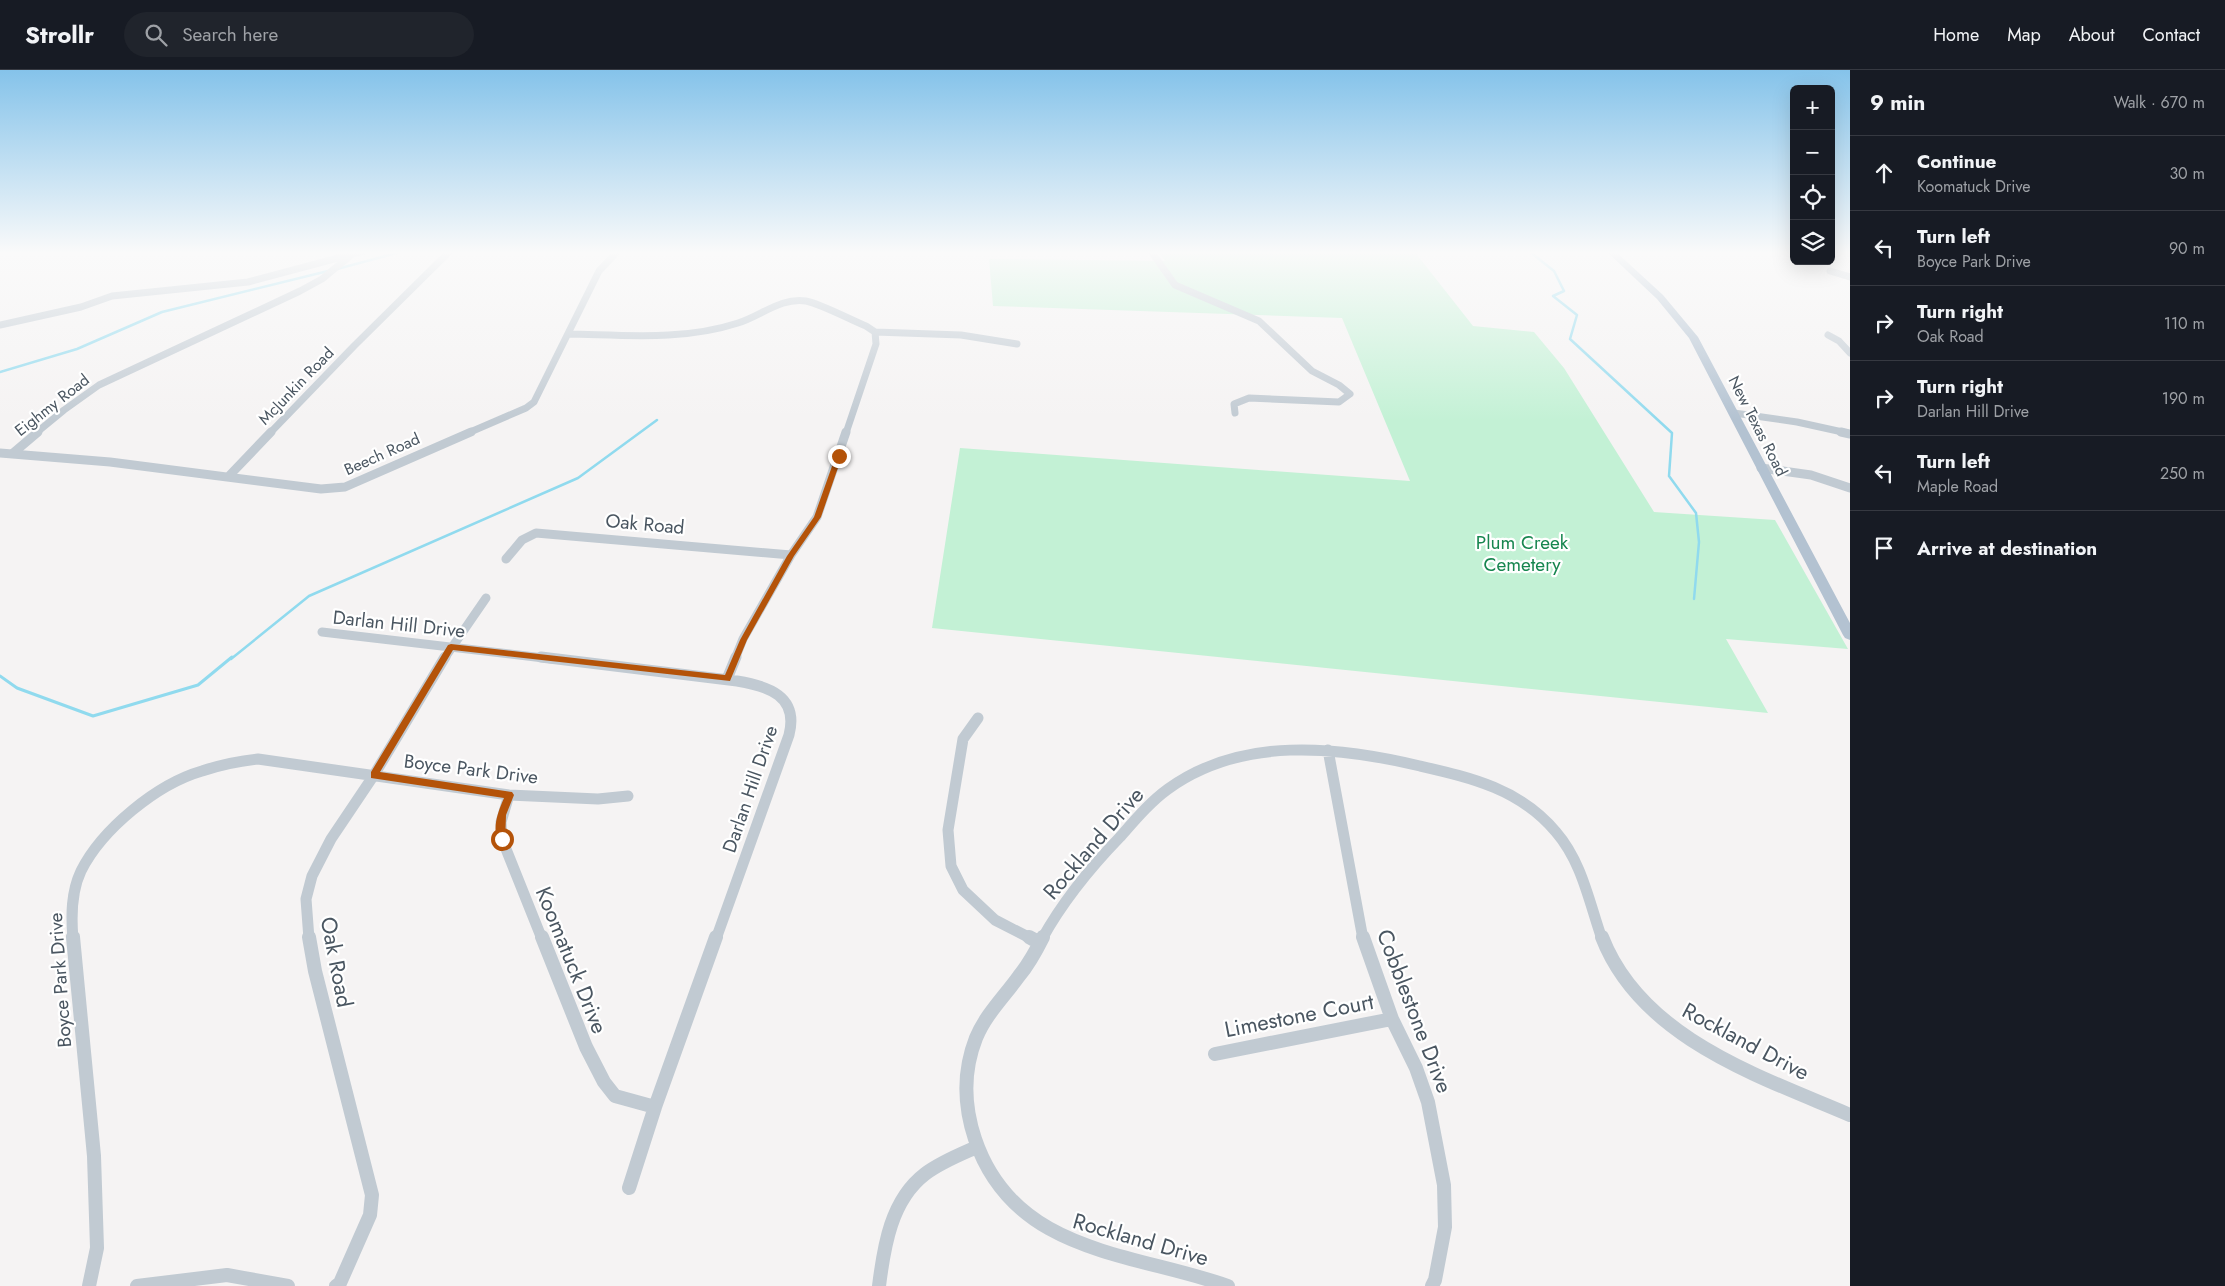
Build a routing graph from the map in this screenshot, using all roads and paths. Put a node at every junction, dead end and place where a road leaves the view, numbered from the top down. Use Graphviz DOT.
graph roads {
  1 [pos="82,308"];
  2 [pos="264,308"];
  3 [pos="393,308"];
  4 [pos="581,308"];
  5 [pos="771,308"];
  6 [pos="820,308"];
  7 [pos="1228,308"];
  8 [pos="1669,308"];
  9 [pos="0,325"];
  10 [pos="874,332"];
  11 [pos="568,334"];
  12 [pos="1828,335"];
  13 [pos="1018,344"];
  14 [pos="1850,353"];
  15 [pos="1235,413"];
  16 [pos="1734,413"];
  17 [pos="1850,434"];
  18 [pos="0,453"];
  19 [pos="12,454"];
  20 [pos="1761,468"];
  21 [pos="228,477"];
  22 [pos="1850,488"];
  23 [pos="791,556"];
  24 [pos="506,559"];
  25 [pos="486,598"];
  26 [pos="322,632"];
  27 [pos="1850,635"];
  28 [pos="451,647"];
  29 [pos="728,678"];
  30 [pos="978,718"];
  31 [pos="1328,750"];
  32 [pos="374,775"];
  33 [pos="509,795"];
  34 [pos="628,796"];
  35 [pos="1040,943"];
  36 [pos="1392,1019"];
  37 [pos="1215,1054"];
  38 [pos="655,1106"];
  39 [pos="1850,1115"];
  40 [pos="977,1147"];
  41 [pos="629,1188"];
  42 [pos="338,1285"];
  43 [pos="89,1286"];
  44 [pos="137,1286"];
  45 [pos="288,1286"];
  46 [pos="879,1286"];
  47 [pos="1228,1286"];
  48 [pos="1432,1286"];
  1 -- 9 [label="street"];
  2 -- 19 [label="street, Eighmy Road"];
  3 -- 21 [label="street, McJunkin Road"];
  4 -- 11 [label="street, Beech Road"];
  5 -- 11 [label="street"];
  6 -- 10 [label="street"];
  7 -- 15 [label="street"];
  8 -- 16 [label="main road, New Texas Road"];
  10 -- 13 [label="street"];
  10 -- 23 [label="street"];
  11 -- 21 [label="street, Beech Road"];
  12 -- 14 [label="street"];
  16 -- 17 [label="street"];
  16 -- 20 [label="main road, New Texas Road"];
  18 -- 19 [label="street, Beech Road"];
  19 -- 21 [label="street, Beech Road"];
  20 -- 22 [label="street"];
  20 -- 27 [label="main road, New Texas Road"];
  23 -- 24 [label="street, Oak Road"];
  23 -- 29 [label="street"];
  25 -- 28 [label="street, Oak Road"];
  26 -- 28 [label="street, Darlan Hill Drive"];
  28 -- 29 [label="street, Darlan Hill Drive"];
  28 -- 32 [label="street, Oak Road"];
  29 -- 38 [label="street, Darlan Hill Drive"];
  30 -- 35 [label="street"];
  31 -- 35 [label="street, Rockland Drive"];
  31 -- 36 [label="street, Cobblestone Drive"];
  31 -- 39 [label="street, Rockland Drive"];
  32 -- 33 [label="street, Boyce Park Drive"];
  32 -- 42 [label="street, Oak Road"];
  32 -- 43 [label="street, Boyce Park Drive"];
  33 -- 34 [label="street, Boyce Park Drive"];
  33 -- 38 [label="street, Koomatuck Drive"];
  35 -- 40 [label="street, Rockland Drive"];
  36 -- 37 [label="street, Limestone Court"];
  36 -- 48 [label="street, Cobblestone Drive"];
  38 -- 41 [label="street, Darlan Hill Drive"];
  40 -- 46 [label="street"];
  40 -- 47 [label="street, Rockland Drive"];
  44 -- 45 [label="street"];
}
